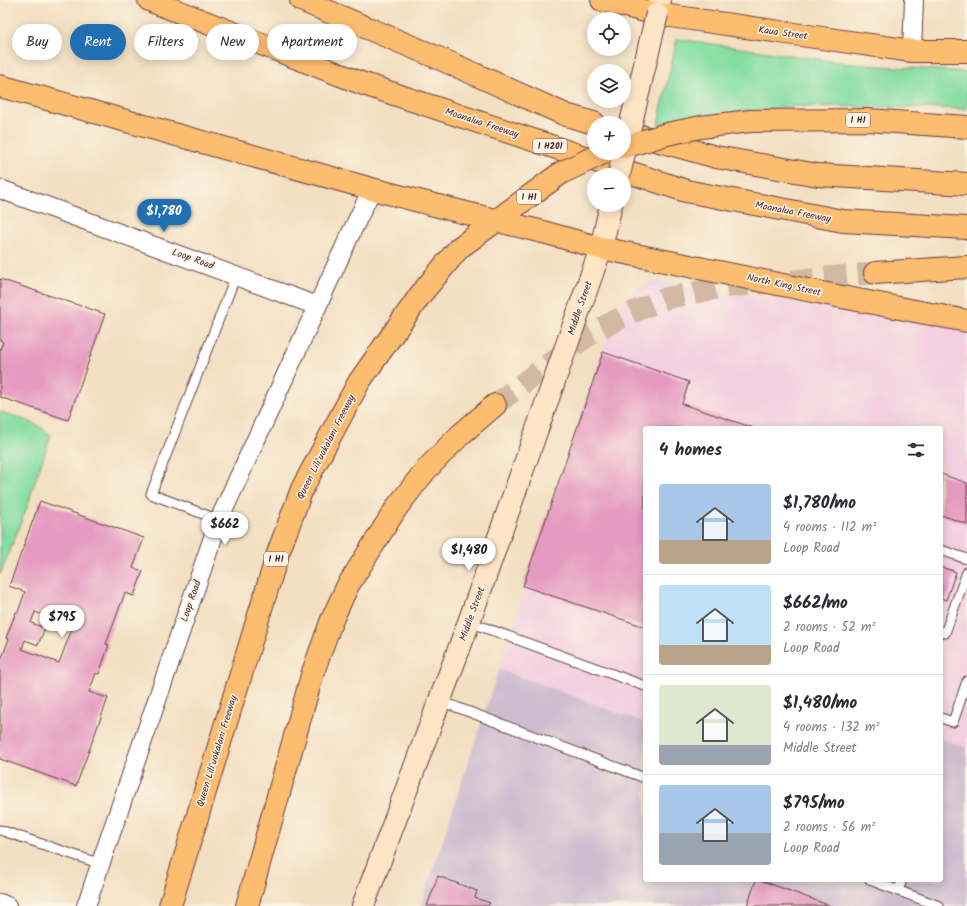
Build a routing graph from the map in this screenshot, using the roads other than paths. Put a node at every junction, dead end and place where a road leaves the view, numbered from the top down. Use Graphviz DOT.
graph roads {
  1 [pos="149,0"];
  2 [pos="301,0"];
  3 [pos="602,0"];
  4 [pos="914,0"];
  5 [pos="658,7"];
  6 [pos="912,51"];
  7 [pos="967,51"];
  8 [pos="0,86"];
  9 [pos="587,121"];
  10 [pos="631,123"];
  11 [pos="967,126"];
  12 [pos="631,134"];
  13 [pos="631,145"];
  14 [pos="588,160"];
  15 [pos="967,184"];
  16 [pos="0,189"];
  17 [pos="372,189"];
  18 [pos="609,212"];
  19 [pos="967,228"];
  20 [pos="601,248"];
  21 [pos="967,267"];
  22 [pos="875,273"];
  23 [pos="236,275"];
  24 [pos="317,306"];
  25 [pos="967,321"];
  26 [pos="495,405"];
  27 [pos="219,520"];
  28 [pos="943,551"];
  29 [pos="967,559"];
  30 [pos="967,572"];
  31 [pos="469,622"];
  32 [pos="943,632"];
  33 [pos="967,681"];
  34 [pos="643,685"];
  35 [pos="440,701"];
  36 [pos="943,719"];
  37 [pos="643,777"];
  38 [pos="0,830"];
  39 [pos="101,864"];
  40 [pos="875,882"];
  41 [pos="901,882"];
  42 [pos="898,891"];
  43 [pos="0,903"];
  44 [pos="7,906"];
  45 [pos="86,906"];
  46 [pos="170,906"];
  47 [pos="246,906"];
  48 [pos="363,906"];
  49 [pos="939,906"];
  1 -- 19 [label="main road, Moanalua Freeway / I H201"];
  2 -- 9 [label="main road"];
  3 -- 5 [label="main road, Kaua Street"];
  4 -- 6 [label="street"];
  5 -- 6 [label="main road, Kaua Street"];
  5 -- 10 [label="main road, bridge"];
  6 -- 7 [label="main road, Kaua Street"];
  8 -- 17 [label="main road, North King Street"];
  11 -- 13 [label="main road, I H1, bridge"];
  12 -- 15 [label="main road"];
  14 -- 46 [label="main road, Queen Liliʻuokalani Freeway / I H1, bridge"];
  16 -- 23 [label="street, Loop Road"];
  17 -- 20 [label="main road, North King Street, bridge"];
  17 -- 24 [label="street, Loop Road"];
  18 -- 20 [label="main road, Middle Street"];
  20 -- 25 [label="main road, North King Street"];
  20 -- 31 [label="main road, Middle Street"];
  21 -- 22 [label="main road"];
  23 -- 24 [label="street, Loop Road"];
  23 -- 27 [label="lane"];
  24 -- 27 [label="street, Loop Road"];
  26 -- 47 [label="main road"];
  27 -- 39 [label="street, Loop Road"];
  28 -- 29 [label="lane"];
  30 -- 32 [label="lane"];
  31 -- 34 [label="lane"];
  31 -- 35 [label="main road, Middle Street"];
  33 -- 36 [label="lane"];
  35 -- 37 [label="lane"];
  35 -- 48 [label="main road, Middle Street"];
  38 -- 39 [label="lane"];
  39 -- 45 [label="street, Loop Road"];
  40 -- 42 [label="lane"];
  41 -- 42 [label="lane"];
  42 -- 49 [label="lane"];
  43 -- 44 [label="street"];
}
